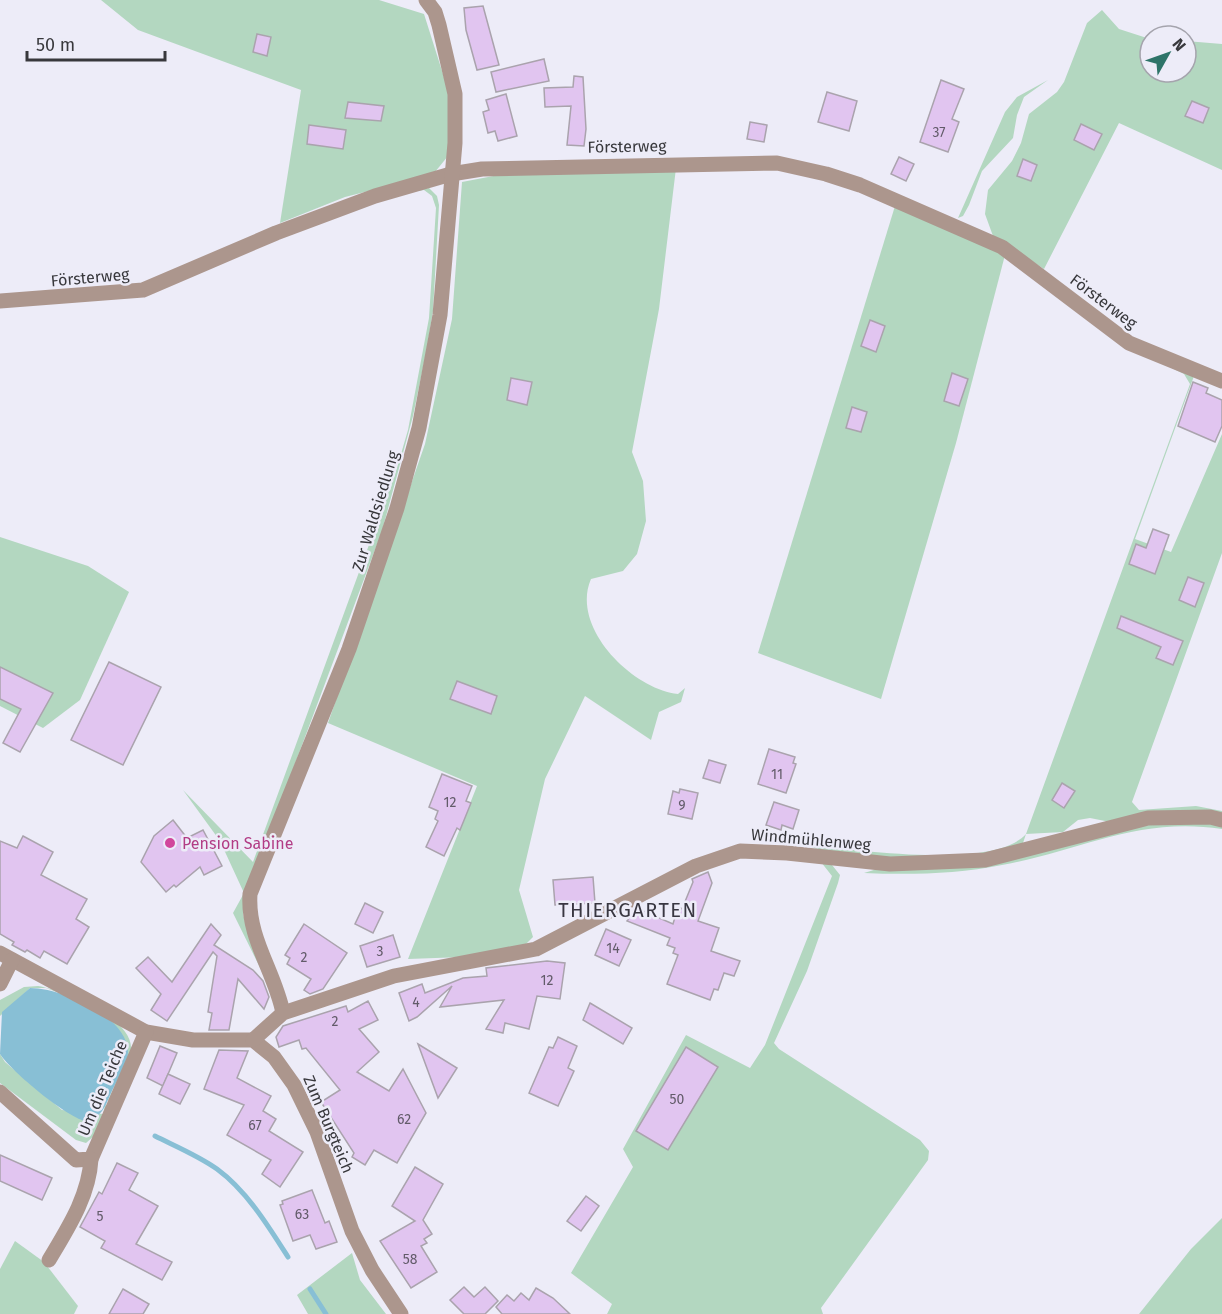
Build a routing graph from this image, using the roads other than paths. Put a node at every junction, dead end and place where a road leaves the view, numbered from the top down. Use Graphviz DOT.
graph roads {
  1 [pos="426,0"];
  2 [pos="451,174"];
  3 [pos="0,301"];
  4 [pos="1222,381"];
  5 [pos="1222,820"];
  6 [pos="6,956"];
  7 [pos="0,984"];
  8 [pos="284,1013"];
  9 [pos="146,1032"];
  10 [pos="253,1040"];
  11 [pos="0,1092"];
  12 [pos="91,1159"];
  13 [pos="49,1260"];
  14 [pos="401,1314"];
  1 -- 2 [label="street, Zur Waldsiedlung"];
  2 -- 3 [label="street, Försterweg"];
  2 -- 4 [label="street, Försterweg"];
  2 -- 8 [label="street, Zur Waldsiedlung"];
  5 -- 8 [label="street, Windmühlenweg"];
  6 -- 7 [label="street"];
  6 -- 9 [label="street"];
  8 -- 10 [label="street, Windmühlenweg"];
  9 -- 10 [label="street"];
  9 -- 12 [label="street, Um die Teiche"];
  10 -- 14 [label="street, Zum Burgteich"];
  11 -- 12 [label="street, Um die Teiche"];
  12 -- 13 [label="street, Um die Teiche"];
}
